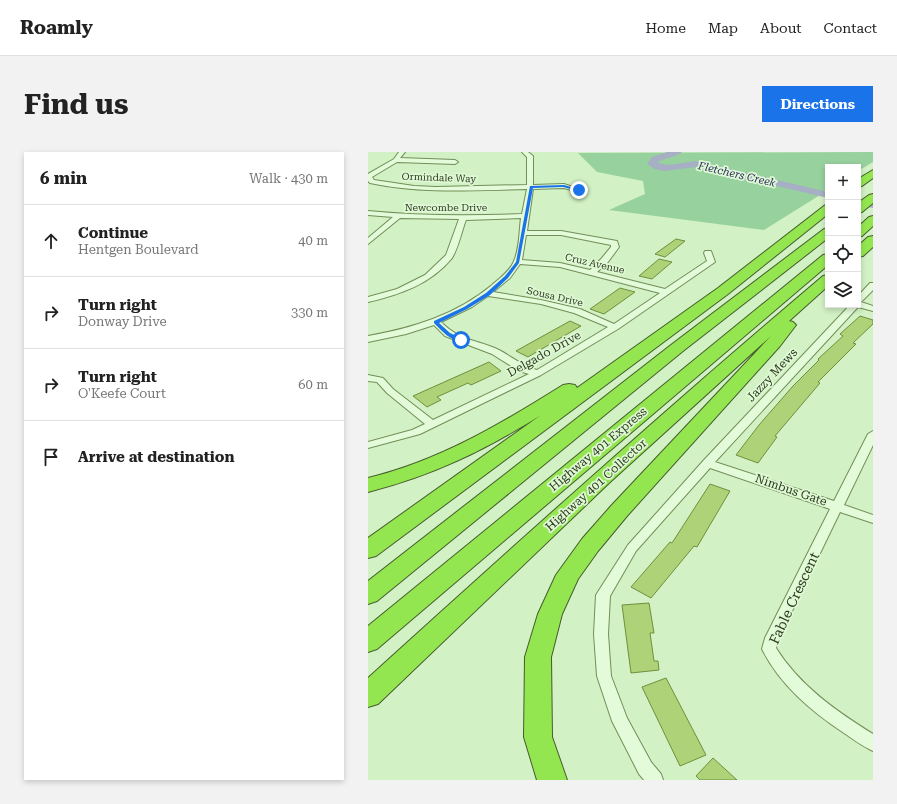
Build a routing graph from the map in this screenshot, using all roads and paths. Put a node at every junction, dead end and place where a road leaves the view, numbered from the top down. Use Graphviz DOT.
graph roads {
  1 [pos="402,152"];
  2 [pos="525,152"];
  3 [pos="396,160"];
  4 [pos="455,162"];
  5 [pos="873,173"];
  6 [pos="861,182"];
  7 [pos="531,187"];
  8 [pos="579,190"];
  9 [pos="872,198"];
  10 [pos="861,207"];
  11 [pos="825,210"];
  12 [pos="368,213"];
  13 [pos="525,216"];
  14 [pos="398,217"];
  15 [pos="462,218"];
  16 [pos="873,220"];
  17 [pos="861,230"];
  18 [pos="523,233"];
  19 [pos="825,234"];
  20 [pos="873,240"];
  21 [pos="368,242"];
  22 [pos="861,250"];
  23 [pos="708,253"];
  24 [pos="825,260"];
  25 [pos="518,262"];
  26 [pos="593,273"];
  27 [pos="823,284"];
  28 [pos="873,285"];
  29 [pos="666,292"];
  30 [pos="488,294"];
  31 [pos="861,299"];
  32 [pos="368,300"];
  33 [pos="861,304"];
  34 [pos="852,308"];
  35 [pos="873,308"];
  36 [pos="436,322"];
  37 [pos="615,327"];
  38 [pos="660,338"];
  39 [pos="368,339"];
  40 [pos="538,373"];
  41 [pos="368,378"];
  42 [pos="432,424"];
  43 [pos="873,434"];
  44 [pos="368,445"];
  45 [pos="708,463"];
  46 [pos="368,485"];
  47 [pos="838,506"];
  48 [pos="873,518"];
  49 [pos="368,550"];
  50 [pos="368,594"];
  51 [pos="368,641"];
  52 [pos="368,694"];
  53 [pos="873,743"];
  54 [pos="552,780"];
  55 [pos="655,780"];
  1 -- 3 [label="street, Ormindale Way"];
  2 -- 7 [label="street"];
  3 -- 4 [label="street"];
  3 -- 7 [label="street, Ormindale Way"];
  5 -- 6 [label="highway"];
  7 -- 8 [label="street"];
  7 -- 13 [label="street"];
  9 -- 10 [label="highway"];
  11 -- 38 [label="highway"];
  12 -- 14 [label="street, Newcombe Drive"];
  13 -- 15 [label="street, Newcombe Drive"];
  13 -- 18 [label="street"];
  14 -- 15 [label="street, Newcombe Drive"];
  14 -- 21 [label="street"];
  15 -- 32 [label="street"];
  16 -- 17 [label="highway"];
  18 -- 25 [label="street"];
  18 -- 26 [label="street"];
  19 -- 50 [label="highway"];
  20 -- 22 [label="highway"];
  23 -- 29 [label="street, Delgado Drive"];
  24 -- 51 [label="highway, Highway 401 Express"];
  25 -- 26 [label="street, Cruz Avenue"];
  25 -- 30 [label="street"];
  26 -- 29 [label="street, Cruz Avenue"];
  27 -- 52 [label="highway, Highway 401 Collector"];
  27 -- 54 [label="highway"];
  28 -- 31 [label="street"];
  29 -- 37 [label="street, Delgado Drive"];
  30 -- 36 [label="street"];
  30 -- 37 [label="street, Sousa Drive"];
  33 -- 35 [label="street"];
  34 -- 45 [label="street, Jazzy Mews"];
  36 -- 39 [label="street"];
  36 -- 40 [label="street"];
  37 -- 40 [label="street, Delgado Drive"];
  38 -- 46 [label="highway"];
  38 -- 49 [label="highway"];
  40 -- 42 [label="street, Delgado Drive"];
  41 -- 42 [label="street"];
  42 -- 44 [label="street, Delgado Drive"];
  43 -- 47 [label="street"];
  45 -- 47 [label="street, Nimbus Gate"];
  45 -- 55 [label="street, Jazzy Mews"];
  47 -- 48 [label="street, Nimbus Gate"];
  47 -- 53 [label="street, Fable Crescent"];
}
